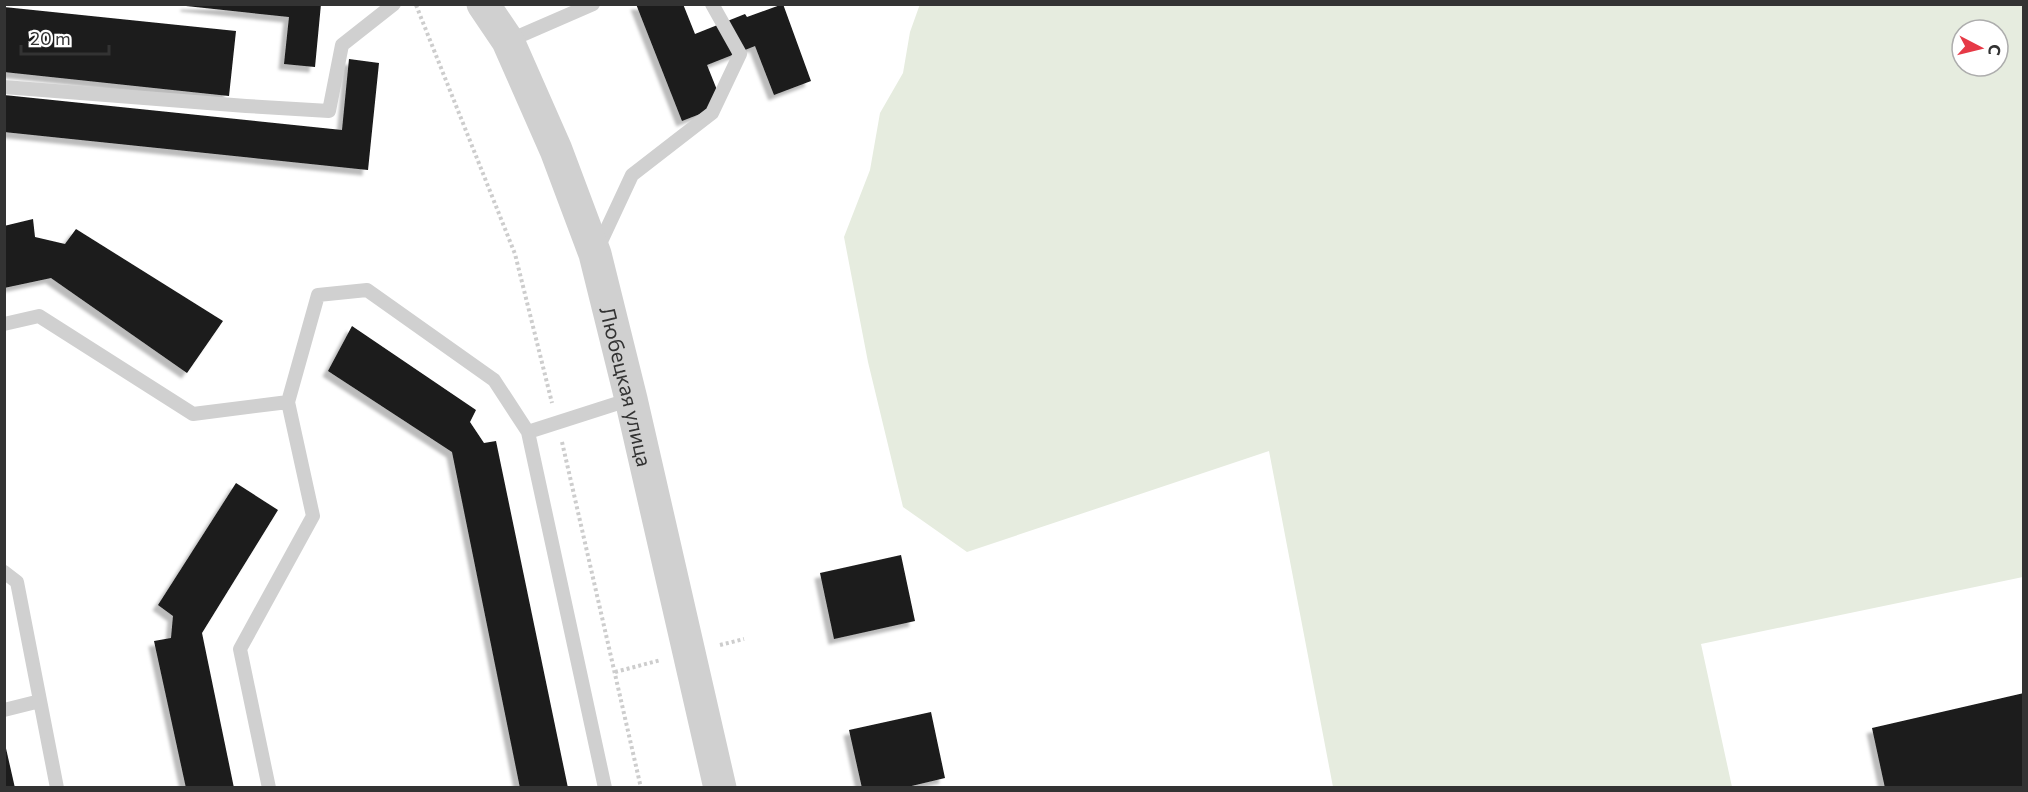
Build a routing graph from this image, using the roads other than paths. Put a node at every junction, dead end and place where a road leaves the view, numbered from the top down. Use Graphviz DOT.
graph roads {
  1 [pos="394,4"];
  2 [pos="483,4"];
  3 [pos="593,4"];
  4 [pos="712,4"];
  5 [pos="508,41"];
  6 [pos="4,87"];
  7 [pos="595,254"];
  8 [pos="4,324"];
  9 [pos="632,399"];
  10 [pos="288,402"];
  11 [pos="528,432"];
  12 [pos="4,572"];
  13 [pos="40,701"];
  14 [pos="4,710"];
  15 [pos="57,788"];
  16 [pos="269,788"];
  17 [pos="605,788"];
  18 [pos="720,788"];
  1 -- 6 [label="lane"];
  2 -- 5 [label="street, Любецкая улица"];
  3 -- 5 [label="lane"];
  4 -- 7 [label="lane"];
  5 -- 7 [label="street, Любецкая улица"];
  7 -- 9 [label="street, Любецкая улица"];
  8 -- 10 [label="lane"];
  9 -- 11 [label="lane"];
  9 -- 18 [label="street, Любецкая улица"];
  10 -- 11 [label="lane"];
  10 -- 16 [label="lane"];
  11 -- 17 [label="lane"];
  12 -- 13 [label="lane"];
  13 -- 14 [label="lane"];
  13 -- 15 [label="lane"];
}
